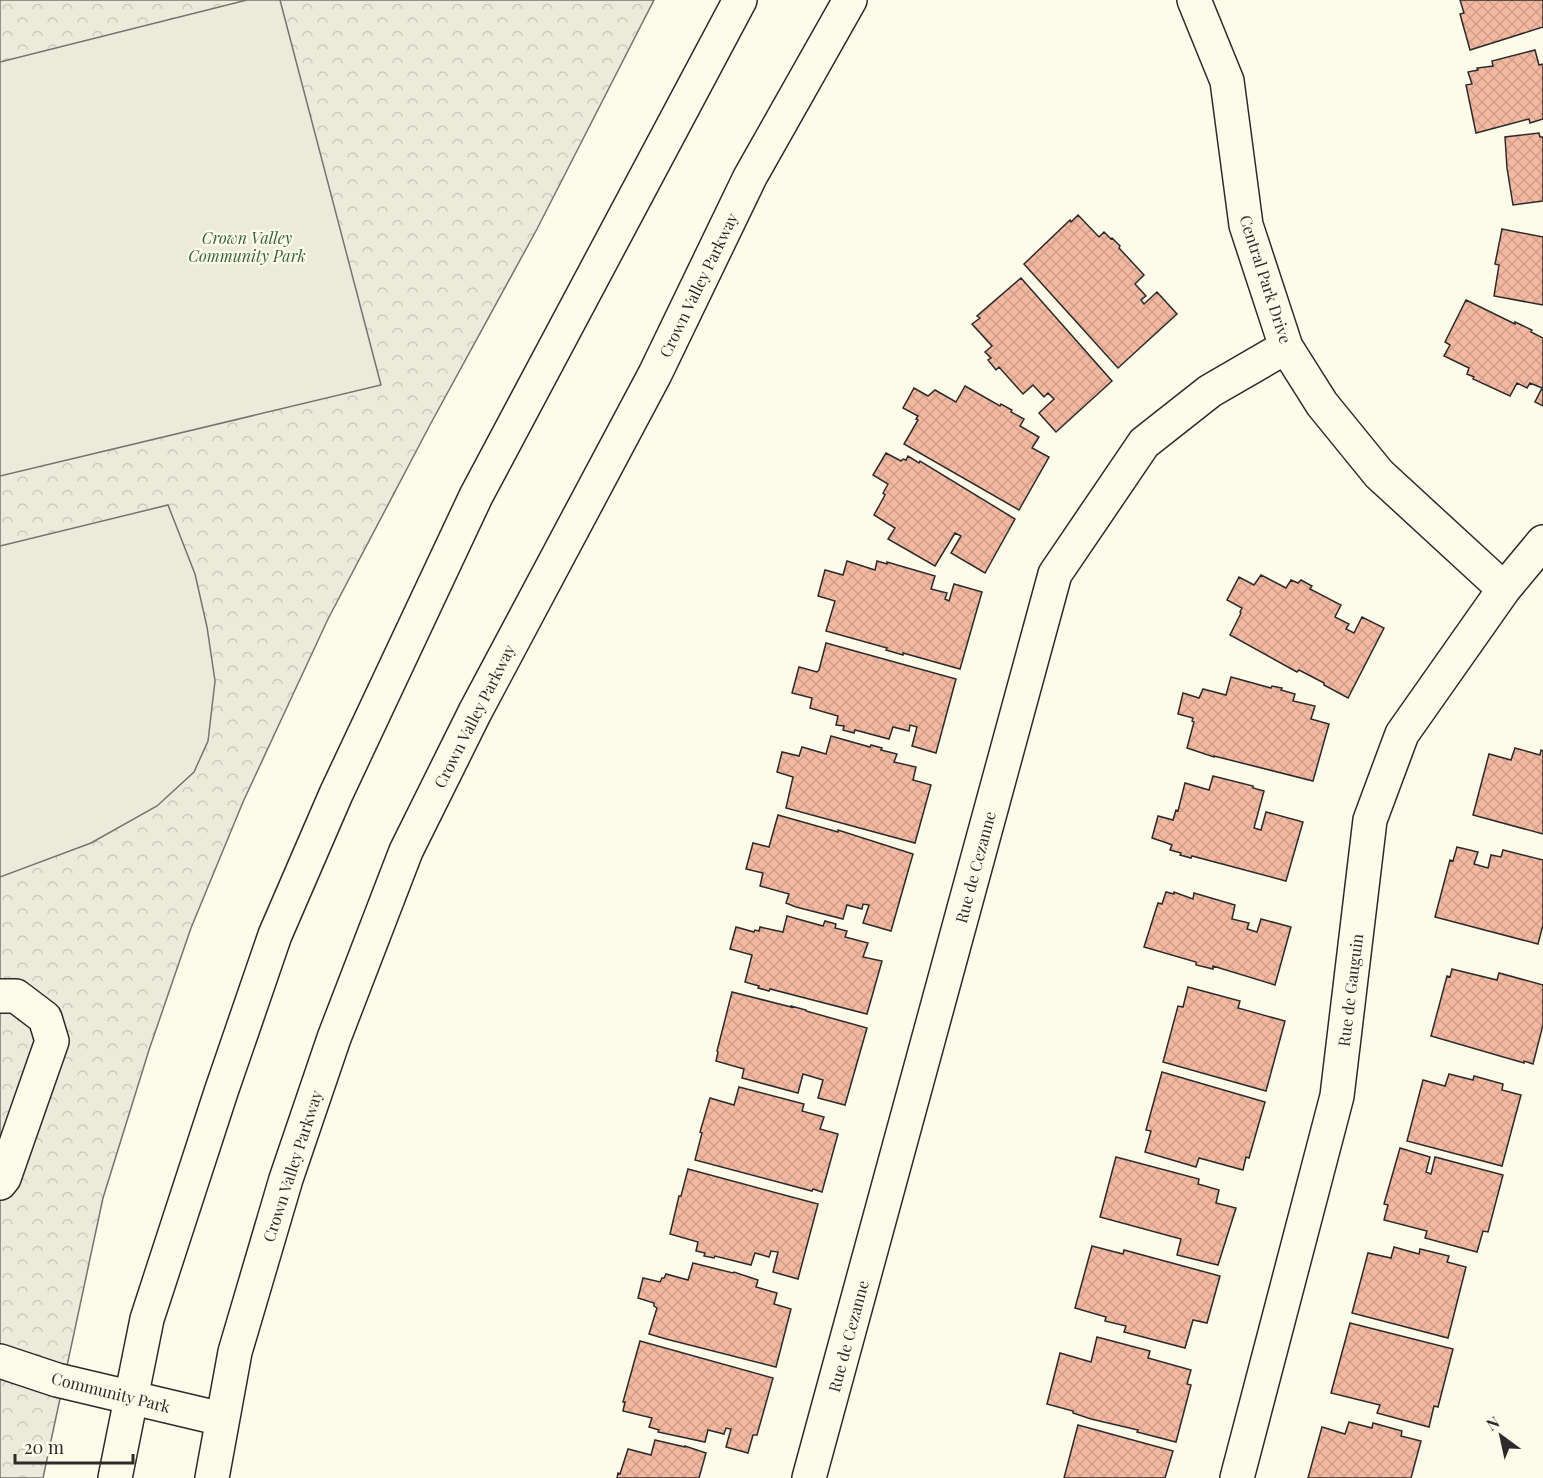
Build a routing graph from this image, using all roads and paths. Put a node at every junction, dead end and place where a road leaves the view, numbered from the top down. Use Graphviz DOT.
graph roads {
  1 [pos="740,0"];
  2 [pos="850,0"];
  3 [pos="1194,0"];
  4 [pos="1286,347"];
  5 [pos="1543,542"];
  6 [pos="1504,589"];
  7 [pos="0,996"];
  8 [pos="0,1183"];
  9 [pos="0,1361"];
  10 [pos="131,1397"];
  11 [pos="222,1419"];
  12 [pos="115,1478"];
  13 [pos="212,1478"];
  14 [pos="809,1478"];
  15 [pos="1237,1478"];
  1 -- 10 [label="main road"];
  2 -- 11 [label="main road, Crown Valley Parkway"];
  3 -- 4 [label="main road, Central Park Drive"];
  4 -- 6 [label="main road, Central Park Drive"];
  4 -- 14 [label="main road, Rue de Cezanne"];
  5 -- 6 [label="main road, Rue de Gauguin"];
  6 -- 15 [label="main road, Rue de Gauguin"];
  7 -- 8 [label="main road"];
  9 -- 10 [label="main road, Community Park"];
  10 -- 11 [label="main road, Community Park"];
  10 -- 12 [label="main road"];
  11 -- 13 [label="main road, Crown Valley Parkway"];
}
